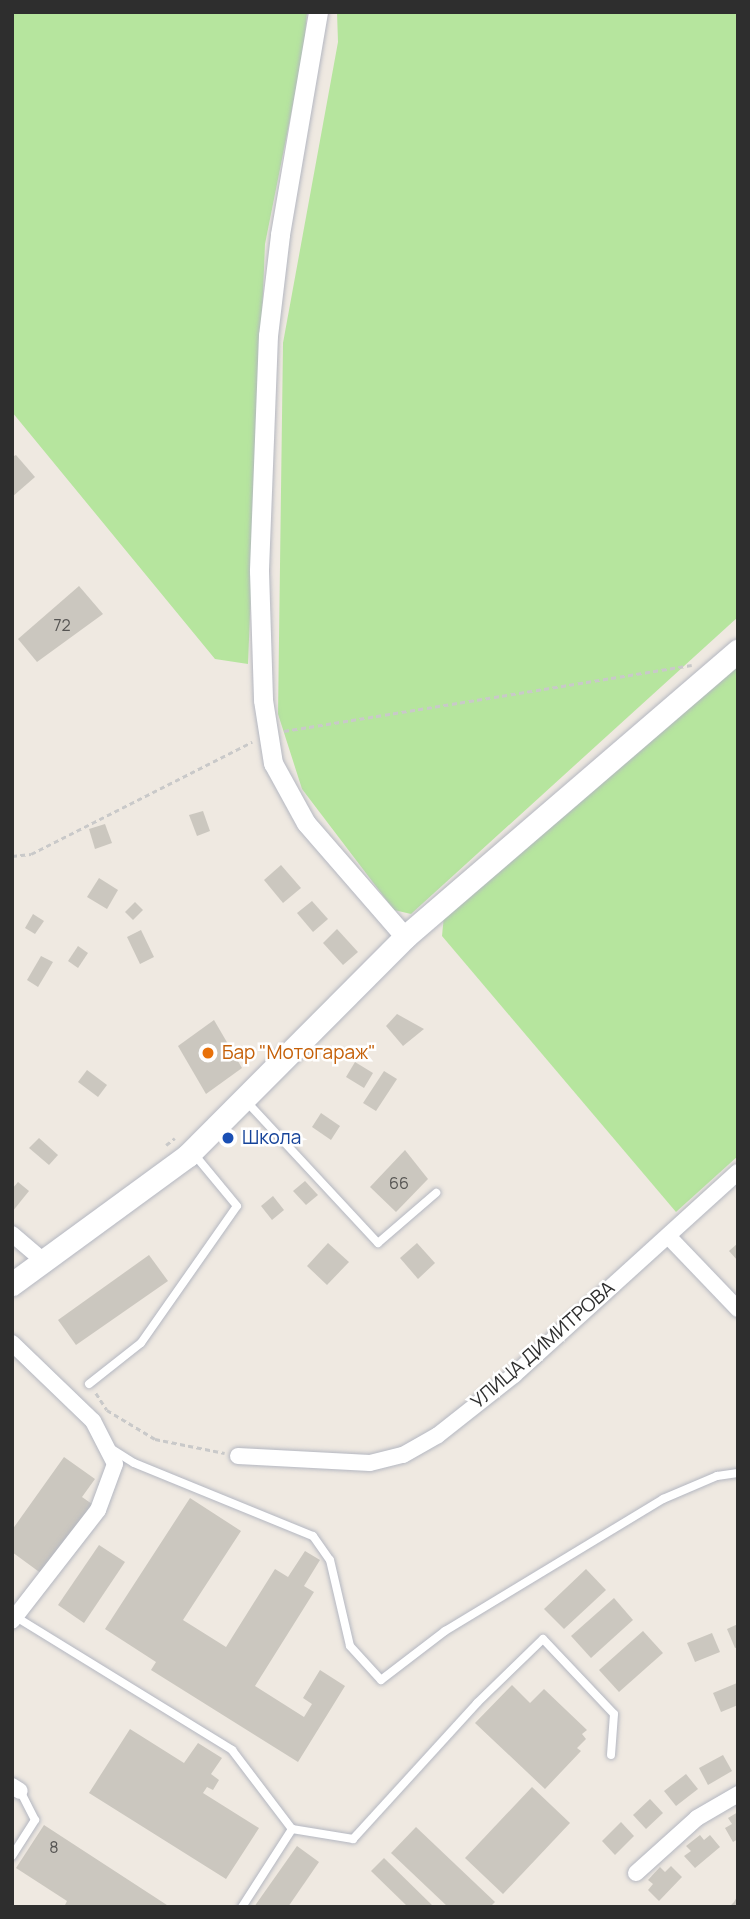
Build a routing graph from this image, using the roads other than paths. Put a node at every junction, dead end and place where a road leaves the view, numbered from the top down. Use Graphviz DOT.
graph roads {
  1 [pos="318,12"];
  2 [pos="738,651"];
  3 [pos="405,937"];
  4 [pos="246,1101"];
  5 [pos="184,1145"];
  6 [pos="738,1172"];
  7 [pos="436,1193"];
  8 [pos="12,1234"];
  9 [pos="668,1236"];
  10 [pos="46,1263"];
  11 [pos="12,1284"];
  12 [pos="738,1309"];
  13 [pos="12,1343"];
  14 [pos="89,1384"];
  15 [pos="107,1446"];
  16 [pos="238,1456"];
  17 [pos="738,1473"];
  18 [pos="14,1619"];
  19 [pos="611,1755"];
  20 [pos="16,1789"];
  21 [pos="738,1794"];
  22 [pos="292,1829"];
  23 [pos="12,1856"];
  24 [pos="636,1873"];
  25 [pos="242,1907"];
  1 -- 3 [label="street"];
  2 -- 3 [label="main road"];
  3 -- 4 [label="main road"];
  4 -- 5 [label="main road"];
  4 -- 7 [label="lane"];
  5 -- 10 [label="main road"];
  5 -- 14 [label="lane"];
  6 -- 9 [label="street, УЛИЦА ДИМИТРОВА"];
  8 -- 10 [label="street"];
  9 -- 12 [label="street"];
  9 -- 16 [label="street, УЛИЦА ДИМИТРОВА"];
  10 -- 11 [label="main road"];
  13 -- 15 [label="street"];
  15 -- 17 [label="lane"];
  15 -- 18 [label="street"];
  18 -- 22 [label="lane"];
  19 -- 22 [label="lane"];
  20 -- 23 [label="lane"];
  21 -- 24 [label="street"];
  22 -- 25 [label="lane"];
}
